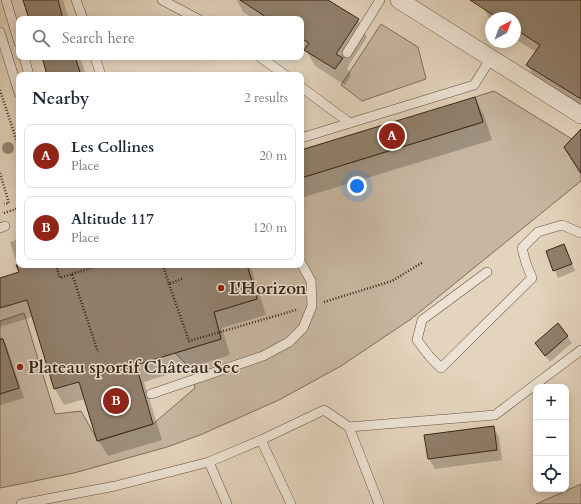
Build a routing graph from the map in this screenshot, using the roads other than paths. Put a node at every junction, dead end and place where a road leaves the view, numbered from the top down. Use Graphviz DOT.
graph roads {
  1 [pos="6,0"];
  2 [pos="76,0"];
  3 [pos="162,0"];
  4 [pos="380,0"];
  5 [pos="399,0"];
  6 [pos="82,16"];
  7 [pos="192,16"];
  8 [pos="0,32"];
  9 [pos="16,32"];
  10 [pos="347,53"];
  11 [pos="491,58"];
  12 [pos="25,60"];
  13 [pos="96,60"];
  14 [pos="264,60"];
  15 [pos="28,72"];
  16 [pos="100,72"];
  17 [pos="281,72"];
  18 [pos="16,83"];
  19 [pos="304,89"];
  20 [pos="581,115"];
  21 [pos="350,123"];
  22 [pos="304,137"];
  23 [pos="581,233"];
  24 [pos="304,268"];
  25 [pos="487,272"];
  26 [pos="581,350"];
  27 [pos="151,394"];
  28 [pos="349,427"];
  29 [pos="261,440"];
  30 [pos="209,462"];
  31 [pos="21,504"];
  32 [pos="227,504"];
  33 [pos="291,504"];
  34 [pos="379,504"];
  1 -- 9 [label="lane"];
  2 -- 6 [label="lane"];
  3 -- 7 [label="lane"];
  4 -- 10 [label="lane"];
  5 -- 11 [label="street"];
  8 -- 18 [label="lane"];
  11 -- 20 [label="street"];
  11 -- 21 [label="lane"];
  12 -- 15 [label="lane"];
  13 -- 16 [label="lane"];
  14 -- 17 [label="lane"];
  19 -- 21 [label="lane"];
  21 -- 22 [label="lane"];
  23 -- 25 [label="lane"];
  24 -- 27 [label="lane"];
  26 -- 28 [label="lane"];
  28 -- 29 [label="lane"];
  28 -- 34 [label="lane"];
  29 -- 30 [label="lane"];
  29 -- 33 [label="lane"];
  30 -- 31 [label="lane"];
  30 -- 32 [label="lane"];
}
